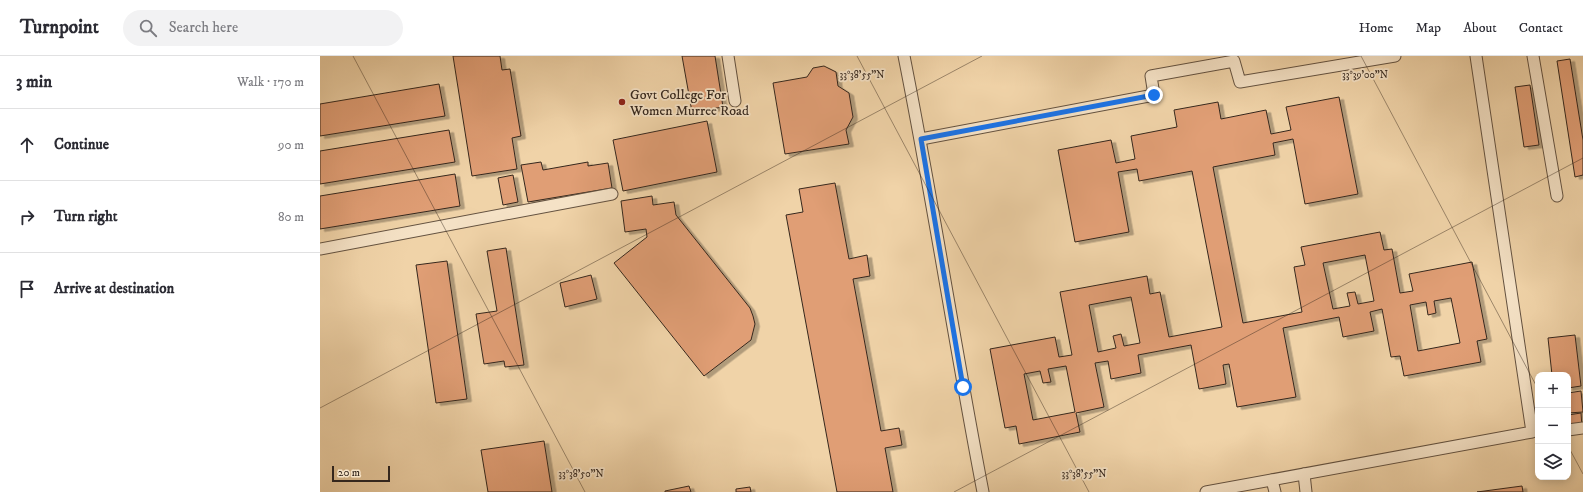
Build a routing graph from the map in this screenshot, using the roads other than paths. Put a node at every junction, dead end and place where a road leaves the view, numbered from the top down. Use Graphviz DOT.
graph roads {
  1 [pos="728,56"];
  2 [pos="904,56"];
  3 [pos="1395,56"];
  4 [pos="1478,56"];
  5 [pos="1533,56"];
  6 [pos="735,102"];
  7 [pos="921,139"];
  8 [pos="612,194"];
  9 [pos="1557,196"];
  10 [pos="320,249"];
  11 [pos="1583,428"];
  12 [pos="1571,430"];
  13 [pos="1535,432"];
  14 [pos="1304,474"];
  15 [pos="1272,480"];
  16 [pos="983,492"];
  17 [pos="1206,492"];
  18 [pos="1274,492"];
  19 [pos="1306,492"];
  1 -- 6 [label="lane"];
  2 -- 7 [label="lane"];
  3 -- 7 [label="lane"];
  4 -- 13 [label="lane"];
  5 -- 9 [label="lane"];
  7 -- 16 [label="lane"];
  8 -- 10 [label="lane"];
  11 -- 12 [label="lane"];
  13 -- 14 [label="lane"];
  14 -- 15 [label="lane"];
  14 -- 19 [label="lane"];
  15 -- 17 [label="lane"];
  15 -- 18 [label="lane"];
}
